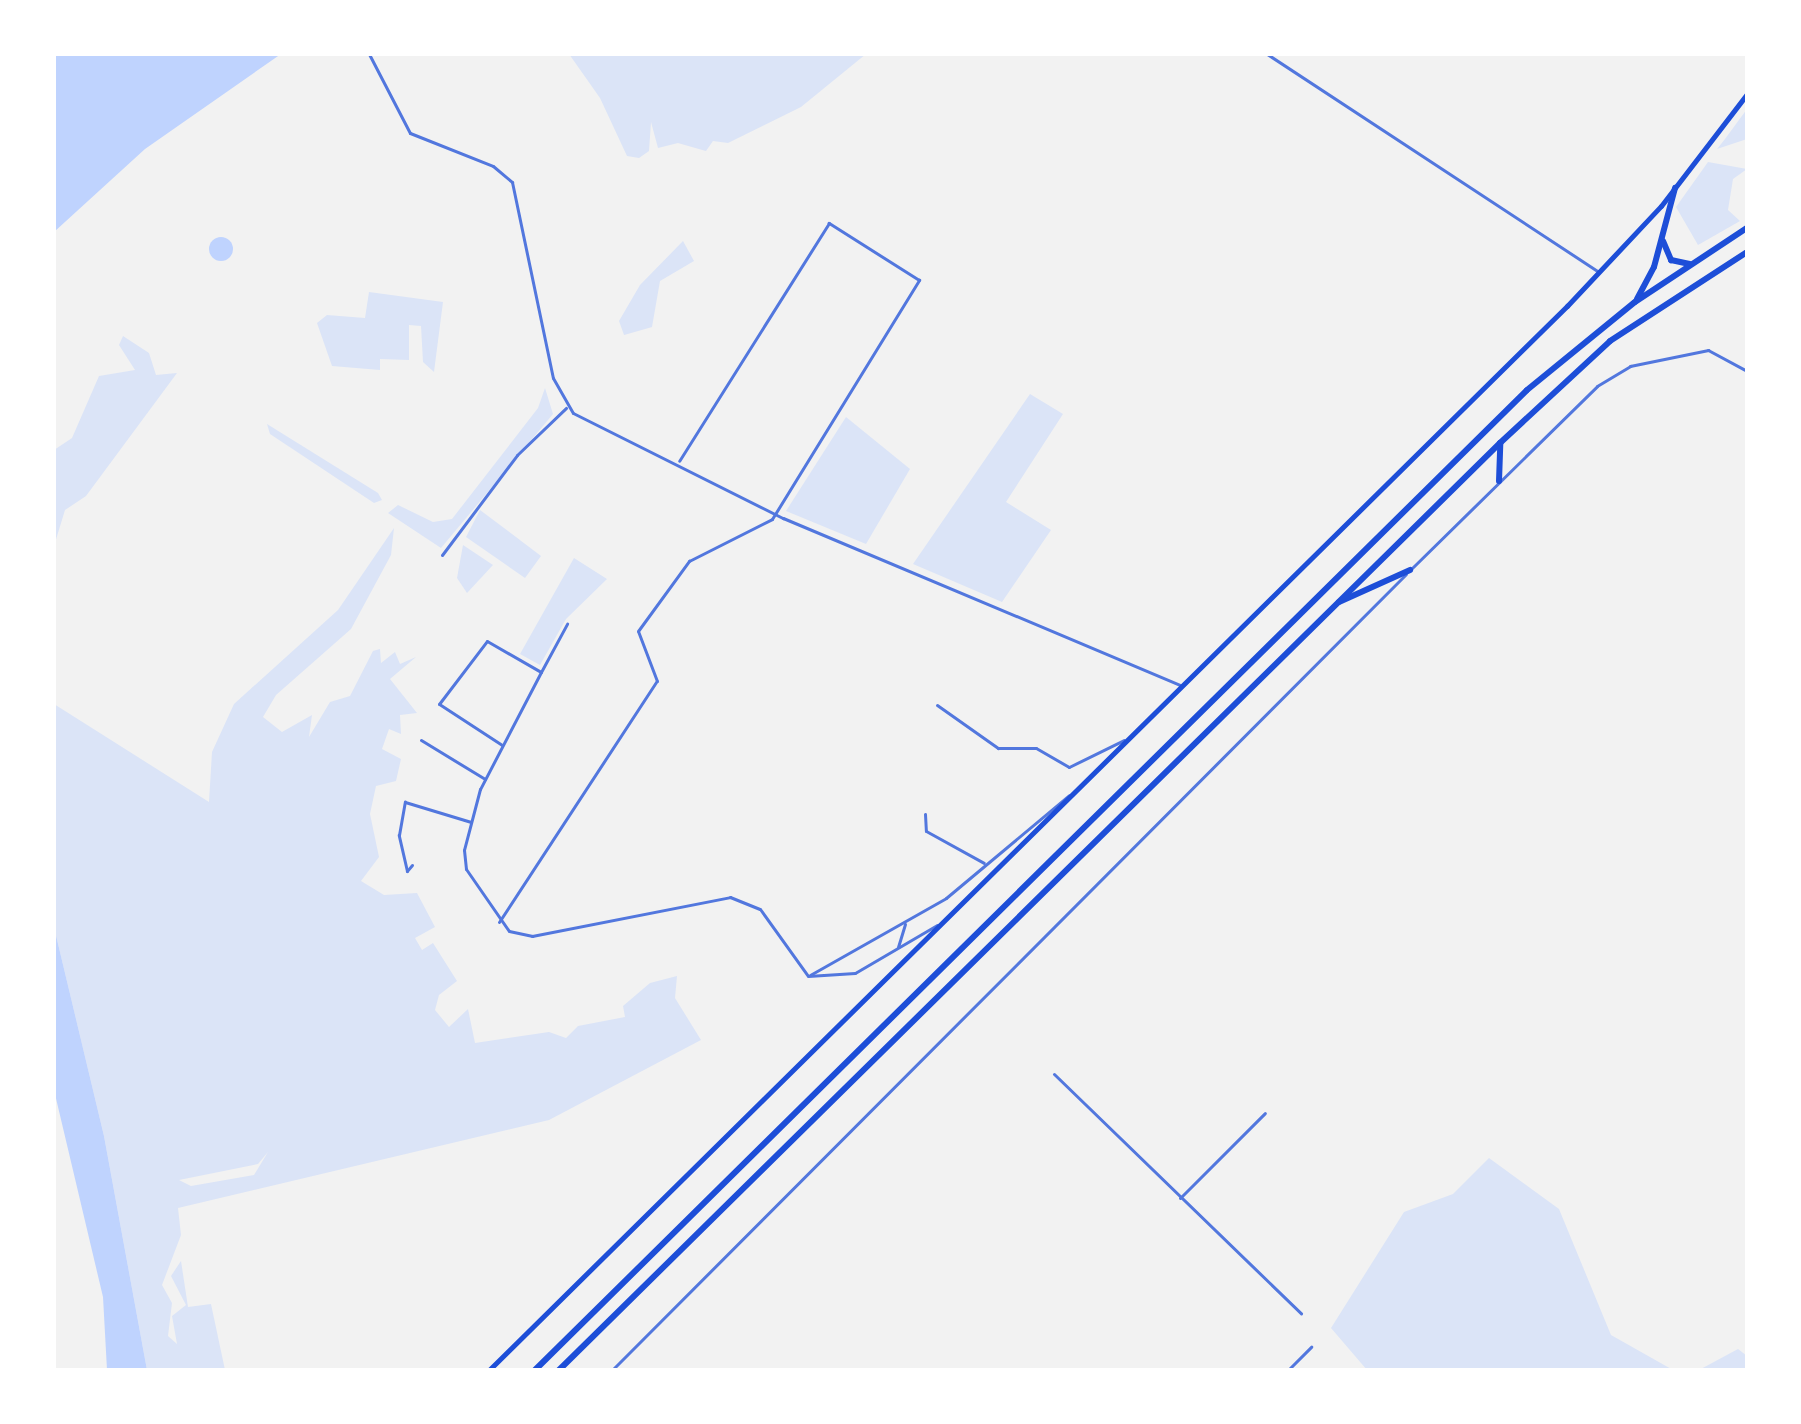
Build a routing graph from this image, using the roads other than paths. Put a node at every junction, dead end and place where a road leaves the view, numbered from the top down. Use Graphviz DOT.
graph roads {
  1 [pos="369,54"];
  2 [pos="1267,54"];
  3 [pos="1747,94"];
  4 [pos="1675,188"];
  5 [pos="1747,228"];
  6 [pos="1663,238"];
  7 [pos="1747,252"];
  8 [pos="1690,264"];
  9 [pos="1599,272"];
  10 [pos="1635,302"];
  11 [pos="1747,371"];
  12 [pos="566,407"];
  13 [pos="1500,443"];
  14 [pos="679,461"];
  15 [pos="1499,481"];
  16 [pos="775,514"];
  17 [pos="442,555"];
  18 [pos="1410,570"];
  19 [pos="1332,606"];
  20 [pos="567,624"];
  21 [pos="541,672"];
  22 [pos="1183,686"];
  23 [pos="937,705"];
  24 [pos="1131,737"];
  25 [pos="421,740"];
  26 [pos="502,745"];
  27 [pos="485,779"];
  28 [pos="1084,783"];
  29 [pos="925,814"];
  30 [pos="471,822"];
  31 [pos="984,863"];
  32 [pos="412,865"];
  33 [pos="950,917"];
  34 [pos="499,922"];
  35 [pos="905,924"];
  36 [pos="897,950"];
  37 [pos="808,976"];
  38 [pos="1054,1074"];
  39 [pos="1265,1113"];
  40 [pos="1180,1198"];
  41 [pos="1301,1313"];
  42 [pos="1311,1347"];
  43 [pos="489,1370"];
  44 [pos="535,1370"];
  45 [pos="559,1370"];
  46 [pos="612,1370"];
  47 [pos="1288,1370"];
  1 -- 12 [label="street"];
  2 -- 9 [label="street"];
  3 -- 4 [label="main road"];
  4 -- 6 [label="highway"];
  4 -- 9 [label="main road"];
  5 -- 8 [label="highway"];
  6 -- 8 [label="highway"];
  6 -- 10 [label="highway"];
  7 -- 13 [label="highway"];
  8 -- 10 [label="highway"];
  9 -- 22 [label="main road"];
  10 -- 44 [label="highway"];
  11 -- 15 [label="street"];
  12 -- 14 [label="street"];
  12 -- 17 [label="street"];
  13 -- 15 [label="highway"];
  13 -- 19 [label="highway"];
  14 -- 16 [label="street"];
  14 -- 16 [label="street"];
  15 -- 18 [label="street"];
  16 -- 22 [label="street"];
  16 -- 34 [label="street"];
  18 -- 19 [label="highway"];
  18 -- 46 [label="street"];
  19 -- 45 [label="highway"];
  20 -- 21 [label="street"];
  21 -- 26 [label="street"];
  21 -- 26 [label="street"];
  22 -- 24 [label="main road"];
  23 -- 24 [label="street"];
  24 -- 28 [label="main road"];
  25 -- 27 [label="street"];
  26 -- 27 [label="street"];
  27 -- 30 [label="street"];
  28 -- 31 [label="street"];
  28 -- 33 [label="main road"];
  29 -- 31 [label="street"];
  30 -- 32 [label="street"];
  30 -- 34 [label="street"];
  31 -- 35 [label="street"];
  33 -- 36 [label="street"];
  33 -- 43 [label="main road"];
  34 -- 37 [label="street"];
  35 -- 36 [label="street"];
  35 -- 37 [label="street"];
  36 -- 37 [label="street"];
  38 -- 40 [label="street"];
  39 -- 40 [label="street"];
  40 -- 41 [label="street"];
  42 -- 47 [label="street"];
}
